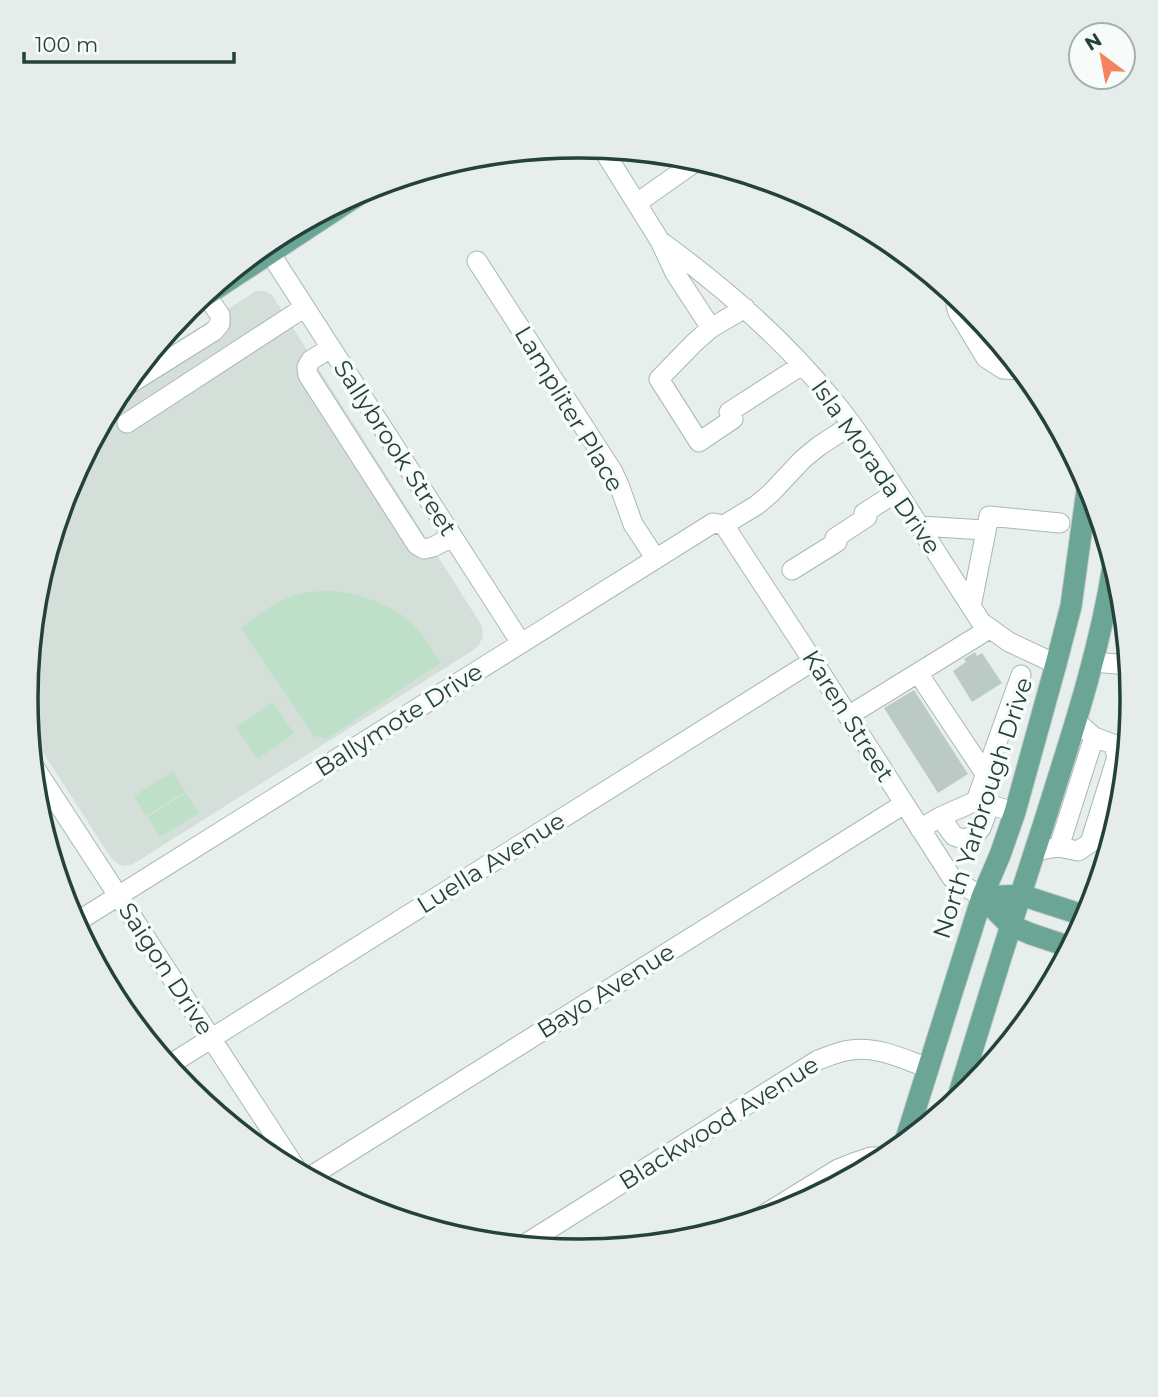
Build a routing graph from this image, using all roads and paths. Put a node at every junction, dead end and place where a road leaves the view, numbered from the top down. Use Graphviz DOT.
graph roads {
  1 [pos="609,159"];
  2 [pos="686,168"];
  3 [pos="637,202"];
  4 [pos="660,241"];
  5 [pos="271,255"];
  6 [pos="477,261"];
  7 [pos="208,306"];
  8 [pos="305,307"];
  9 [pos="744,308"];
  10 [pos="960,315"];
  11 [pos="711,328"];
  12 [pos="331,348"];
  13 [pos="802,365"];
  14 [pos="1008,369"];
  15 [pos="147,373"];
  16 [pos="127,423"];
  17 [pos="851,425"];
  18 [pos="897,492"];
  19 [pos="1084,508"];
  20 [pos="1060,523"];
  21 [pos="724,525"];
  22 [pos="919,526"];
  23 [pos="985,530"];
  24 [pos="452,537"];
  25 [pos="656,559"];
  26 [pos="792,570"];
  27 [pos="1109,592"];
  28 [pos="971,607"];
  29 [pos="989,629"];
  30 [pos="521,643"];
  31 [pos="813,661"];
  32 [pos="1093,662"];
  33 [pos="1056,664"];
  34 [pos="1118,665"];
  35 [pos="918,673"];
  36 [pos="1021,675"];
  37 [pos="848,716"];
  38 [pos="1076,721"];
  39 [pos="1094,737"];
  40 [pos="1116,755"];
  41 [pos="1116,761"];
  42 [pos="986,775"];
  43 [pos="46,785"];
  44 [pos="983,802"];
  45 [pos="904,804"];
  46 [pos="1015,812"];
  47 [pos="940,817"];
  48 [pos="920,829"];
  49 [pos="1059,846"];
  50 [pos="1035,851"];
  51 [pos="1021,895"];
  52 [pos="118,896"];
  53 [pos="982,897"];
  54 [pos="1075,912"];
  55 [pos="85,917"];
  56 [pos="1010,925"];
  57 [pos="1061,944"];
  58 [pos="211,1039"];
  59 [pos="177,1060"];
  60 [pos="928,1068"];
  61 [pos="964,1078"];
  62 [pos="910,1125"];
  63 [pos="285,1152"];
  64 [pos="843,1170"];
  65 [pos="318,1172"];
  66 [pos="807,1188"];
  67 [pos="536,1237"];
  1 -- 3 [label="street, Isla Morada Drive"];
  2 -- 3 [label="street"];
  3 -- 4 [label="street, Isla Morada Drive"];
  4 -- 9 [label="street, Isla Morada Drive"];
  4 -- 11 [label="street, Isla Morada Drive"];
  5 -- 8 [label="street, Sallybrook Street"];
  6 -- 25 [label="street, Lampliter Place"];
  7 -- 15 [label="street"];
  8 -- 12 [label="street, Sallybrook Street"];
  8 -- 16 [label="street"];
  9 -- 11 [label="street"];
  9 -- 13 [label="street, Isla Morada Drive"];
  10 -- 14 [label="street"];
  11 -- 13 [label="street"];
  12 -- 24 [label="street, Sallybrook Street"];
  12 -- 24 [label="street"];
  13 -- 17 [label="street, Isla Morada Drive"];
  17 -- 18 [label="street, Isla Morada Drive"];
  17 -- 21 [label="street, Ballymote Drive"];
  18 -- 22 [label="street, Isla Morada Drive"];
  18 -- 26 [label="street"];
  19 -- 33 [label="main road, North Yarbrough Drive"];
  20 -- 23 [label="street"];
  21 -- 25 [label="street, Ballymote Drive"];
  21 -- 31 [label="street, Karen Street"];
  22 -- 23 [label="street"];
  22 -- 28 [label="street, Isla Morada Drive"];
  23 -- 28 [label="street"];
  24 -- 30 [label="street, Sallybrook Street"];
  25 -- 30 [label="street, Ballymote Drive"];
  27 -- 32 [label="main road"];
  28 -- 29 [label="street, Isla Morada Drive"];
  29 -- 33 [label="street, Isla Morada Drive"];
  29 -- 35 [label="street"];
  30 -- 52 [label="street, Ballymote Drive"];
  31 -- 37 [label="street, Karen Street"];
  31 -- 58 [label="street, Luella Avenue"];
  32 -- 34 [label="street"];
  32 -- 38 [label="main road"];
  33 -- 46 [label="main road, North Yarbrough Drive"];
  35 -- 37 [label="street"];
  35 -- 42 [label="street"];
  36 -- 42 [label="street"];
  37 -- 45 [label="street, Karen Street"];
  38 -- 39 [label="street"];
  38 -- 50 [label="main road"];
  39 -- 40 [label="street"];
  39 -- 49 [label="street"];
  41 -- 49 [label="street"];
  42 -- 44 [label="street"];
  43 -- 52 [label="street, Saigon Drive"];
  44 -- 46 [label="street"];
  44 -- 47 [label="street"];
  44 -- 47 [label="street"];
  45 -- 48 [label="street, Karen Street"];
  45 -- 65 [label="street, Bayo Avenue"];
  46 -- 53 [label="main road, North Yarbrough Drive"];
  47 -- 48 [label="street"];
  48 -- 53 [label="street, Karen Street"];
  49 -- 50 [label="street"];
  50 -- 51 [label="main road"];
  51 -- 53 [label="main road"];
  51 -- 54 [label="main road"];
  51 -- 56 [label="main road"];
  52 -- 55 [label="street, Ballymote Drive"];
  52 -- 58 [label="street, Saigon Drive"];
  53 -- 56 [label="main road"];
  53 -- 60 [label="main road, North Yarbrough Drive"];
  56 -- 57 [label="main road"];
  56 -- 61 [label="main road"];
  58 -- 59 [label="street, Luella Avenue"];
  58 -- 63 [label="street, Saigon Drive"];
  60 -- 62 [label="main road, North Yarbrough Drive"];
  60 -- 67 [label="street, Blackwood Avenue"];
  64 -- 66 [label="street"];
}
